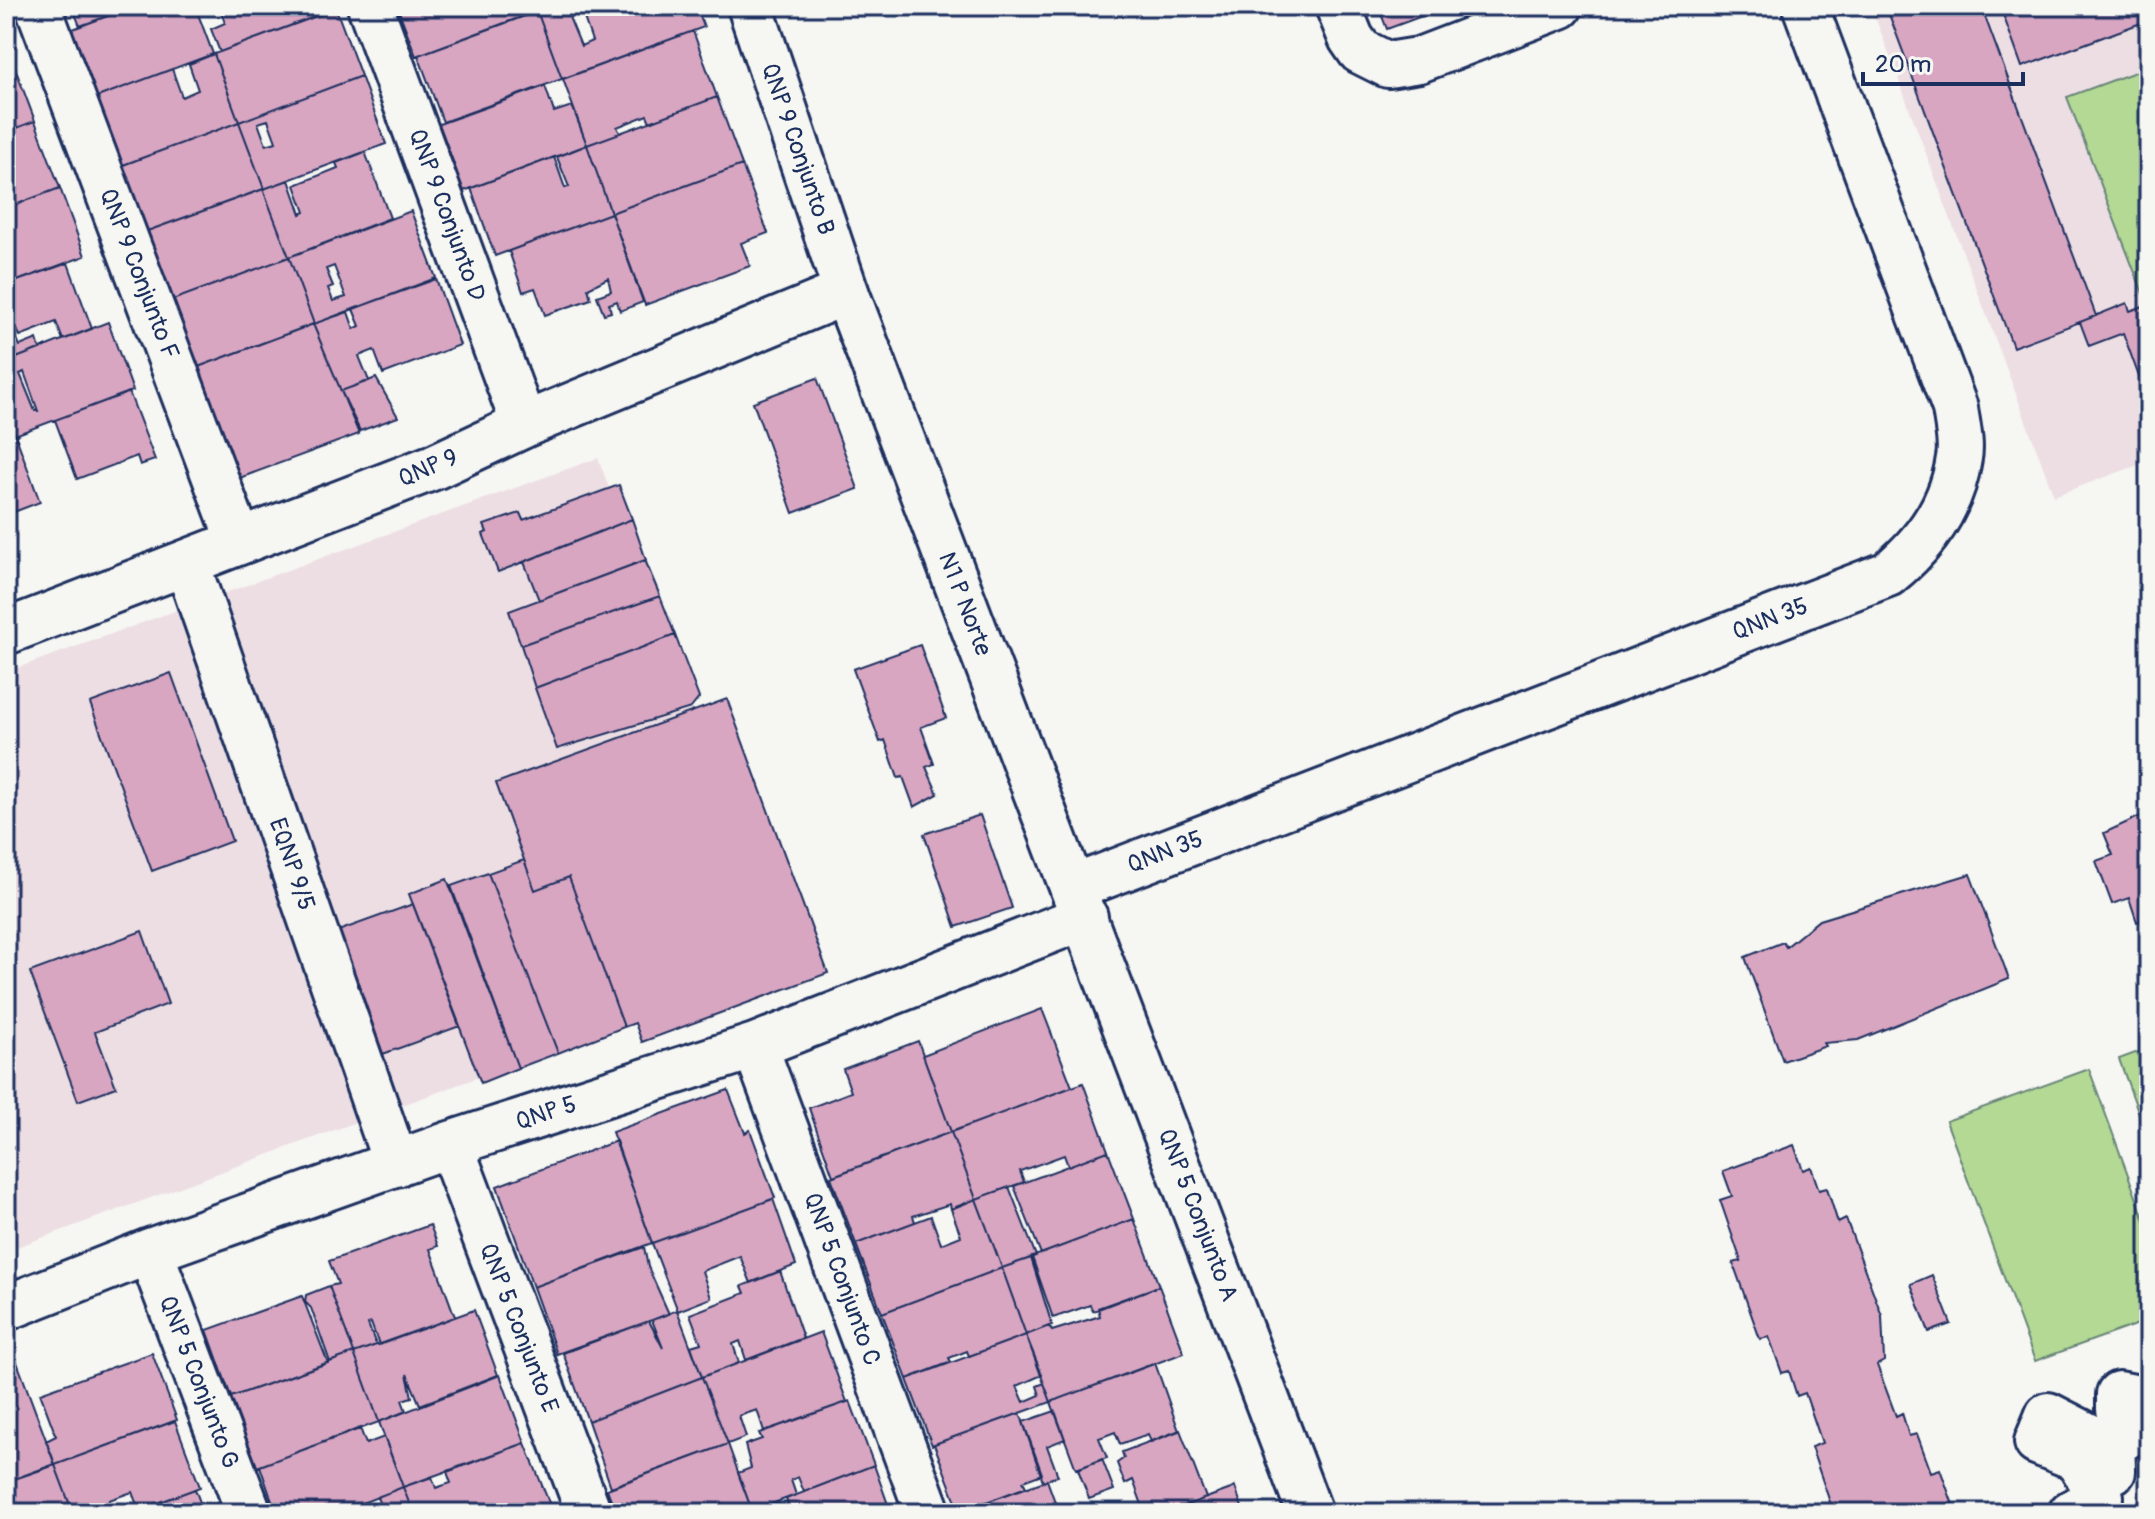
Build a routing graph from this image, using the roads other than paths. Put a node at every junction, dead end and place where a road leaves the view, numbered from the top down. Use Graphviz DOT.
graph roads {
  1 [pos="38,6"];
  2 [pos="370,6"];
  3 [pos="750,6"];
  4 [pos="1338,6"];
  5 [pos="1560,6"];
  6 [pos="1805,6"];
  7 [pos="846,292"];
  8 [pos="524,425"];
  9 [pos="239,541"];
  10 [pos="187,564"];
  11 [pos="6,632"];
  12 [pos="1079,902"];
  13 [pos="755,1046"];
  14 [pos="450,1144"];
  15 [pos="396,1164"];
  16 [pos="150,1251"];
  17 [pos="6,1308"];
  18 [pos="2149,1404"];
  19 [pos="249,1513"];
  20 [pos="589,1513"];
  21 [pos="928,1513"];
  22 [pos="1310,1513"];
  23 [pos="2071,1513"];
  1 -- 9 [label="street, QNP 9 Conjunto F"];
  2 -- 8 [label="street, QNP 9 Conjunto D"];
  3 -- 7 [label="street, QNP 9 Conjunto B"];
  4 -- 5 [label="street"];
  6 -- 12 [label="street, QNN 35"];
  7 -- 8 [label="street, QNP 9"];
  7 -- 12 [label="street, N1 P Norte"];
  8 -- 9 [label="street, QNP 9"];
  9 -- 10 [label="street, QNP 9"];
  10 -- 11 [label="street, QNP 9"];
  10 -- 15 [label="street, EQNP 9/5"];
  12 -- 13 [label="street, QNP 5"];
  12 -- 22 [label="street, QNP 5 Conjunto A"];
  13 -- 14 [label="street, QNP 5"];
  13 -- 21 [label="street, QNP 5 Conjunto C"];
  14 -- 15 [label="street, QNP 5"];
  14 -- 20 [label="street, QNP 5 Conjunto E"];
  15 -- 16 [label="street, QNP 5"];
  16 -- 17 [label="street, QNP 5"];
  16 -- 19 [label="street, QNP 5 Conjunto G"];
  18 -- 23 [label="street"];
}
